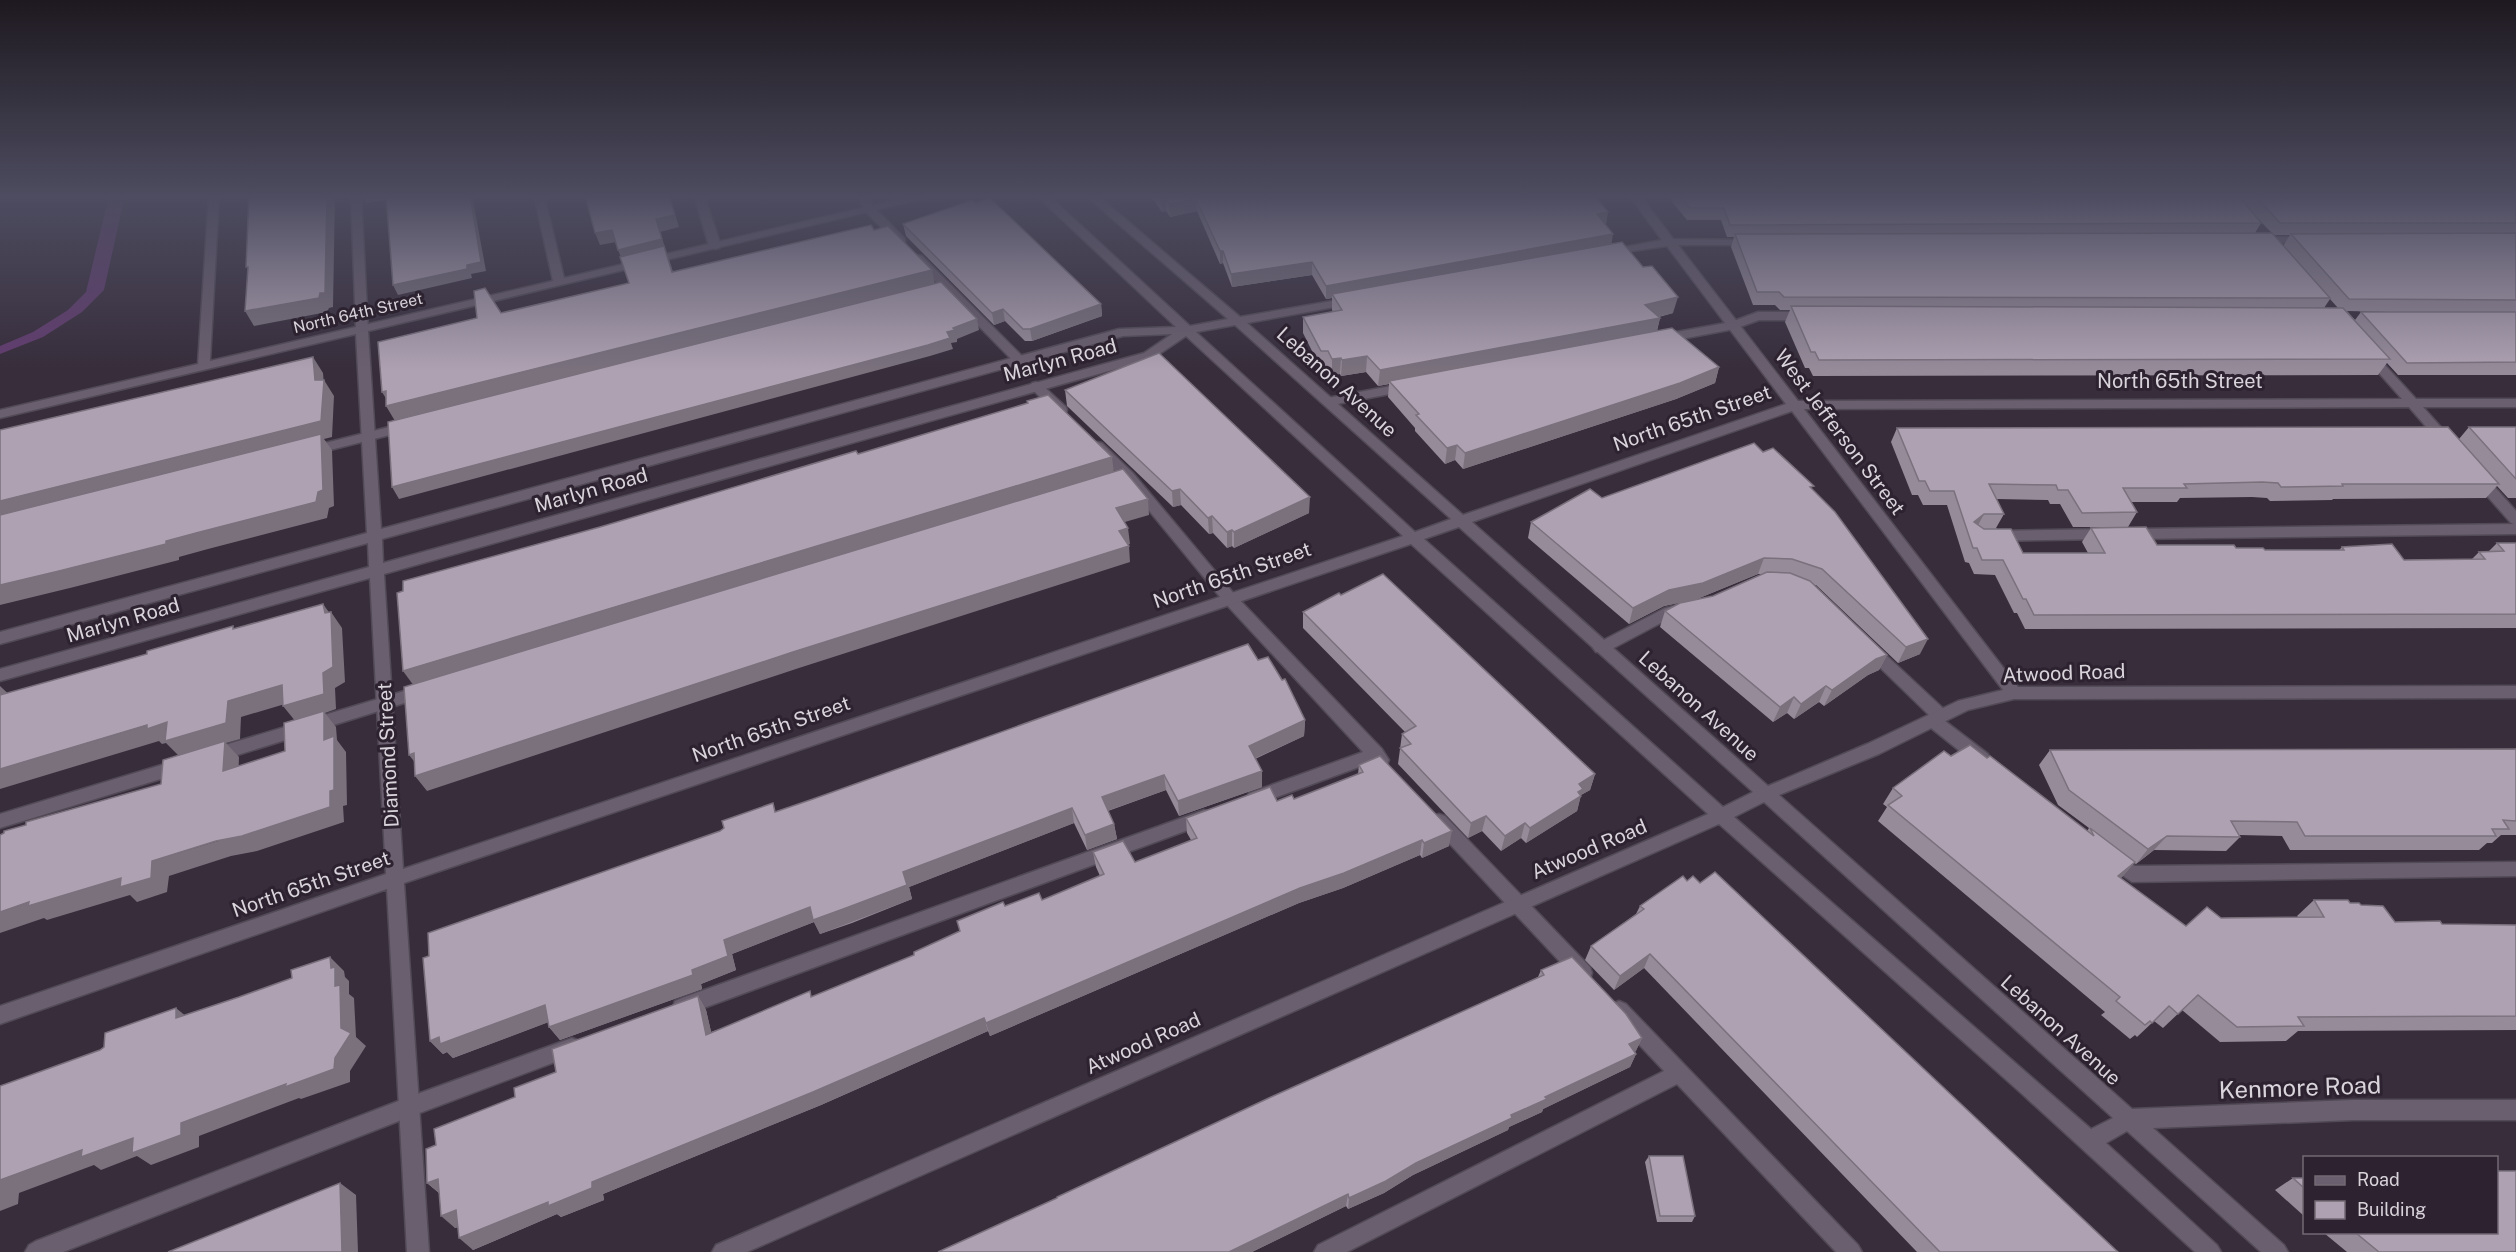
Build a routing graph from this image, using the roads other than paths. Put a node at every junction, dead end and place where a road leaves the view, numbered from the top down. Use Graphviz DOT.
graph roads {
  1 [pos="211,253"];
  2 [pos="359,253"];
  3 [pos="552,253"];
  4 [pos="684,253"];
  5 [pos="909,253"];
  6 [pos="1104,253"];
  7 [pos="1159,253"];
  8 [pos="1608,253"];
  9 [pos="1679,253"];
  10 [pos="1600,255"];
  11 [pos="559,283"];
  12 [pos="1366,297"];
  13 [pos="1817,316"];
  14 [pos="1238,321"];
  15 [pos="1734,325"];
  16 [pos="362,330"];
  17 [pos="1186,330"];
  18 [pos="1653,340"];
  19 [pos="2359,343"];
  20 [pos="1019,360"];
  21 [pos="204,365"];
  22 [pos="1420,384"];
  23 [pos="1036,386"];
  24 [pos="1327,402"];
  25 [pos="2412,403"];
  26 [pos="2516,403"];
  27 [pos="1795,405"];
  28 [pos="0,414"];
  29 [pos="1070,418"];
  30 [pos="426,421"];
  31 [pos="1086,435"];
  32 [pos="369,436"];
  33 [pos="299,453"];
  34 [pos="2516,520"];
  35 [pos="1460,522"];
  36 [pos="2516,529"];
  37 [pos="1976,536"];
  38 [pos="374,537"];
  39 [pos="1412,538"];
  40 [pos="377,570"];
  41 [pos="1230,599"];
  42 [pos="1701,606"];
  43 [pos="0,638"];
  44 [pos="1861,640"];
  45 [pos="1601,648"];
  46 [pos="0,675"];
  47 [pos="442,685"];
  48 [pos="2516,692"];
  49 [pos="2014,693"];
  50 [pos="384,703"];
  51 [pos="1936,718"];
  52 [pos="1376,754"];
  53 [pos="1995,769"];
  54 [pos="1391,771"];
  55 [pos="1765,794"];
  56 [pos="1241,803"];
  57 [pos="1218,812"];
  58 [pos="1431,813"];
  59 [pos="1721,816"];
  60 [pos="0,821"];
  61 [pos="2096,846"];
  62 [pos="2516,869"];
  63 [pos="395,879"];
  64 [pos="1517,904"];
  65 [pos="1593,982"];
  66 [pos="1608,999"];
  67 [pos="668,1012"];
  68 [pos="0,1015"];
  69 [pos="589,1041"];
  70 [pos="1680,1073"];
  71 [pos="409,1107"];
  72 [pos="2516,1110"];
  73 [pos="2130,1119"];
  74 [pos="2090,1140"];
  75 [pos="36,1252"];
  76 [pos="418,1252"];
  77 [pos="723,1252"];
  78 [pos="1325,1252"];
  79 [pos="1851,1252"];
  80 [pos="2210,1252"];
  81 [pos="2277,1252"];
  1 -- 21 [label="street"];
  2 -- 16 [label="street, Diamond Street"];
  3 -- 11 [label="street"];
  4 -- 11 [label="street, North 64th Street"];
  5 -- 20 [label="street"];
  6 -- 17 [label="street"];
  7 -- 14 [label="street, Lebanon Avenue"];
  8 -- 10 [label="street"];
  9 -- 15 [label="street, West Jefferson Street"];
  11 -- 16 [label="street, North 64th Street"];
  12 -- 14 [label="street, Marlyn Road"];
  13 -- 15 [label="street"];
  14 -- 17 [label="street, Marlyn Road"];
  14 -- 24 [label="street, Lebanon Avenue"];
  15 -- 18 [label="street"];
  15 -- 27 [label="street, West Jefferson Street"];
  16 -- 21 [label="street, North 64th Street"];
  16 -- 32 [label="street, Diamond Street"];
  17 -- 20 [label="street, Marlyn Road"];
  17 -- 23 [label="street, Marlyn Road"];
  17 -- 39 [label="street"];
  19 -- 25 [label="street"];
  20 -- 38 [label="street, Marlyn Road"];
  21 -- 28 [label="street, North 64th Street"];
  22 -- 24 [label="street"];
  23 -- 29 [label="street"];
  23 -- 40 [label="street, Marlyn Road"];
  24 -- 35 [label="street, Lebanon Avenue"];
  25 -- 26 [label="street, North 65th Street"];
  25 -- 27 [label="street, North 65th Street"];
  25 -- 34 [label="street"];
  27 -- 35 [label="street, North 65th Street"];
  27 -- 49 [label="street, West Jefferson Street"];
  30 -- 32 [label="street"];
  31 -- 41 [label="street"];
  32 -- 33 [label="street"];
  32 -- 38 [label="street, Diamond Street"];
  35 -- 39 [label="street, North 65th Street"];
  35 -- 45 [label="street, Lebanon Avenue"];
  36 -- 37 [label="street"];
  38 -- 40 [label="street, Diamond Street"];
  38 -- 43 [label="street, Marlyn Road"];
  39 -- 41 [label="street, North 65th Street"];
  39 -- 59 [label="street"];
  40 -- 46 [label="street, Marlyn Road"];
  40 -- 50 [label="street, Diamond Street"];
  41 -- 52 [label="street"];
  41 -- 63 [label="street, North 65th Street"];
  42 -- 45 [label="street"];
  44 -- 51 [label="street"];
  45 -- 55 [label="street, Lebanon Avenue"];
  47 -- 50 [label="street"];
  48 -- 49 [label="street, Atwood Road"];
  49 -- 51 [label="street, Atwood Road"];
  50 -- 60 [label="street"];
  50 -- 63 [label="street, Diamond Street"];
  51 -- 53 [label="street"];
  51 -- 55 [label="street, Atwood Road"];
  52 -- 54 [label="street"];
  52 -- 56 [label="street"];
  55 -- 59 [label="street, Atwood Road"];
  55 -- 73 [label="street, Lebanon Avenue"];
  57 -- 67 [label="street"];
  58 -- 64 [label="street"];
  59 -- 64 [label="street, Atwood Road"];
  59 -- 74 [label="street"];
  61 -- 62 [label="street"];
  63 -- 68 [label="street, North 65th Street"];
  63 -- 71 [label="street, Diamond Street"];
  64 -- 65 [label="street"];
  64 -- 77 [label="street, Atwood Road"];
  66 -- 70 [label="street"];
  69 -- 71 [label="street"];
  70 -- 78 [label="street"];
  70 -- 79 [label="street"];
  71 -- 75 [label="street"];
  71 -- 76 [label="street, Diamond Street"];
  72 -- 73 [label="street, Kenmore Road"];
  73 -- 74 [label="street, Kenmore Road"];
  73 -- 81 [label="street, Lebanon Avenue"];
  74 -- 80 [label="street"];
}
